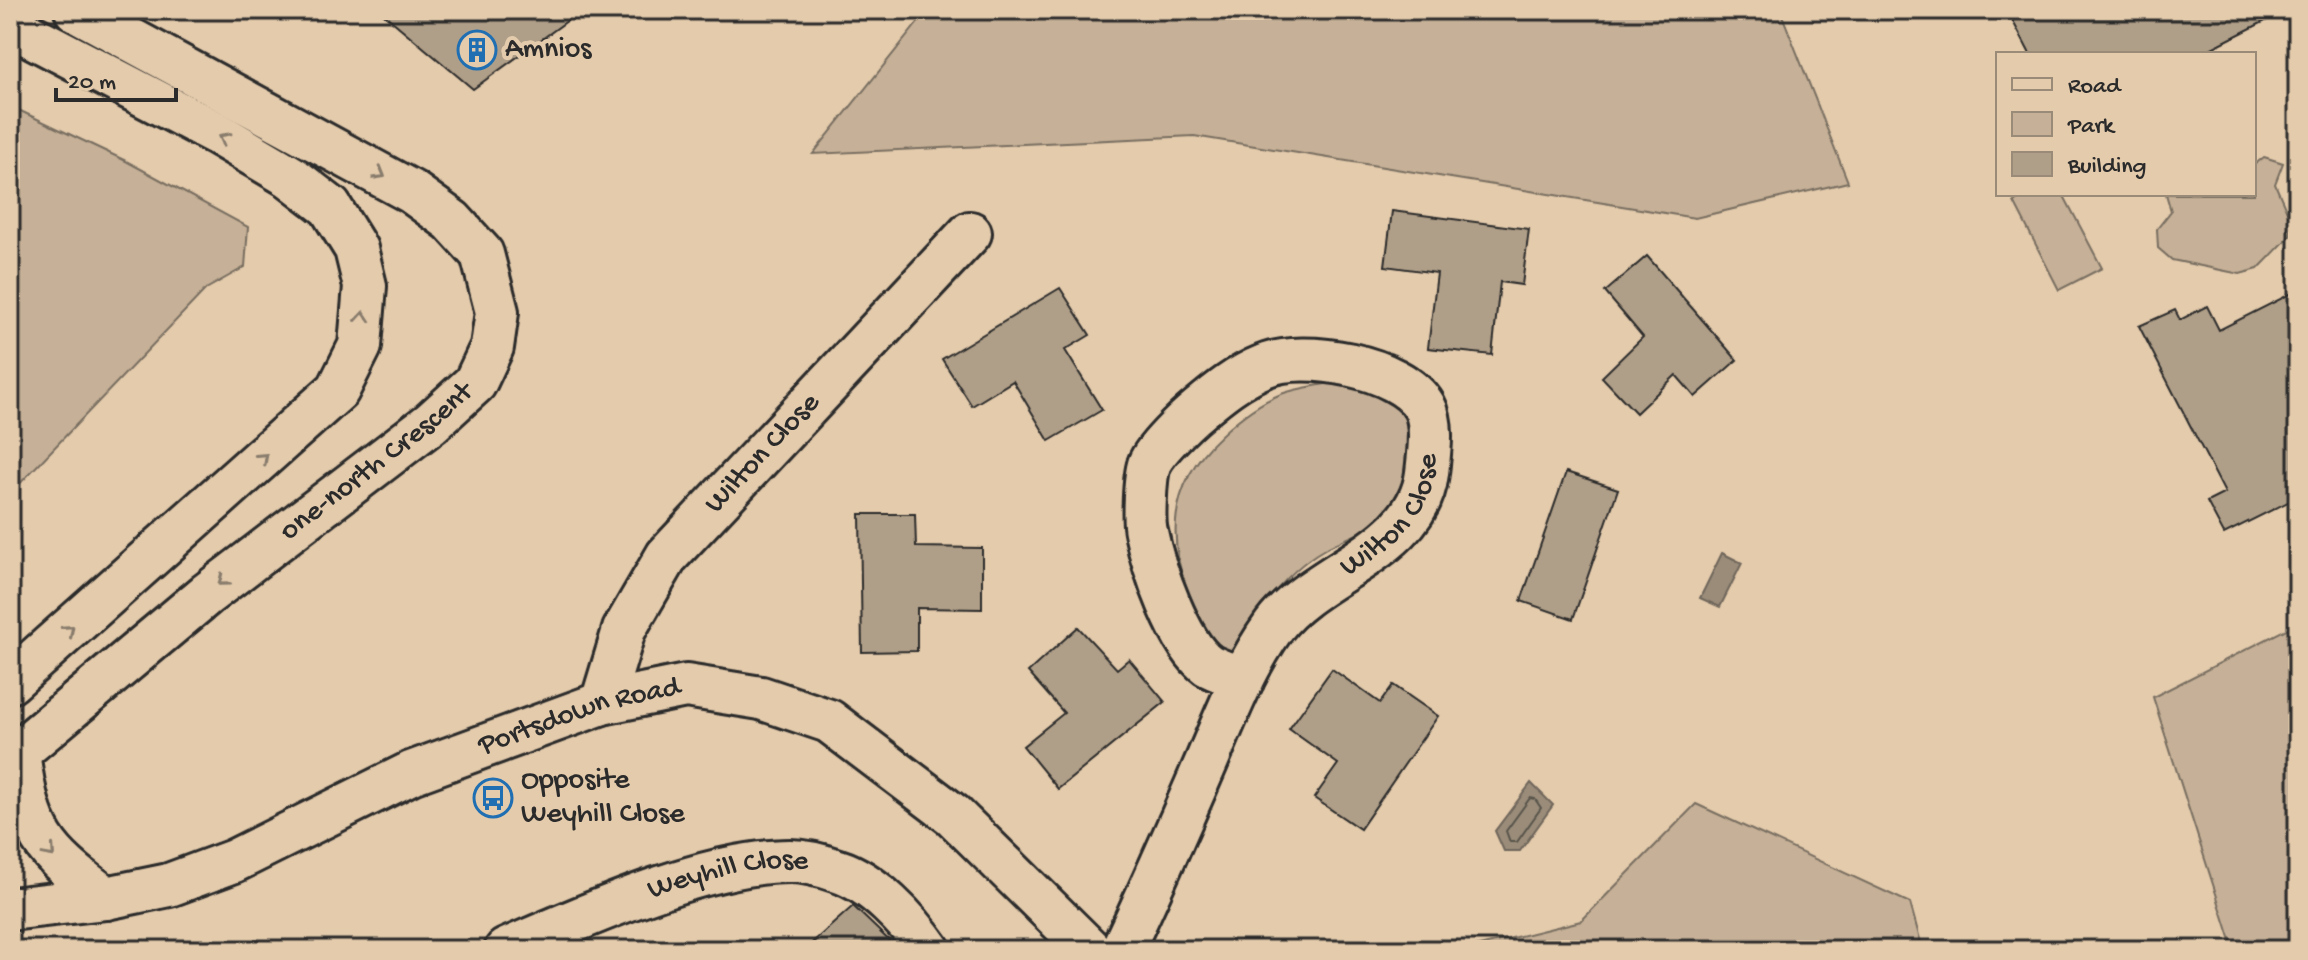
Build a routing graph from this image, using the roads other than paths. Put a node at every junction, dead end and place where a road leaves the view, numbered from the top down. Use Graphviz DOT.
graph roads {
  1 [pos="76,10"];
  2 [pos="30,24"];
  3 [pos="970,233"];
  4 [pos="1243,679"];
  5 [pos="10,682"];
  6 [pos="602,703"];
  7 [pos="14,756"];
  8 [pos="106,898"];
  9 [pos="10,909"];
  10 [pos="506,950"];
  11 [pos="929,950"];
  12 [pos="1090,950"];
  13 [pos="1122,950"];
  1 -- 7 [label="street, one-north Crescent, one-way"];
  5 -- 2 [label="street, one-way"];
  3 -- 6 [label="street, Wilton Close"];
  4 -- 4 [label="street, Wilton Close"];
  4 -- 13 [label="street, Wilton Close"];
  6 -- 8 [label="street, Portsdown Road"];
  6 -- 12 [label="street, Portsdown Road"];
  7 -- 8 [label="street, one-way"];
  8 -- 9 [label="street, Portsdown Road"];
  10 -- 11 [label="street, Weyhill Close"];
}
